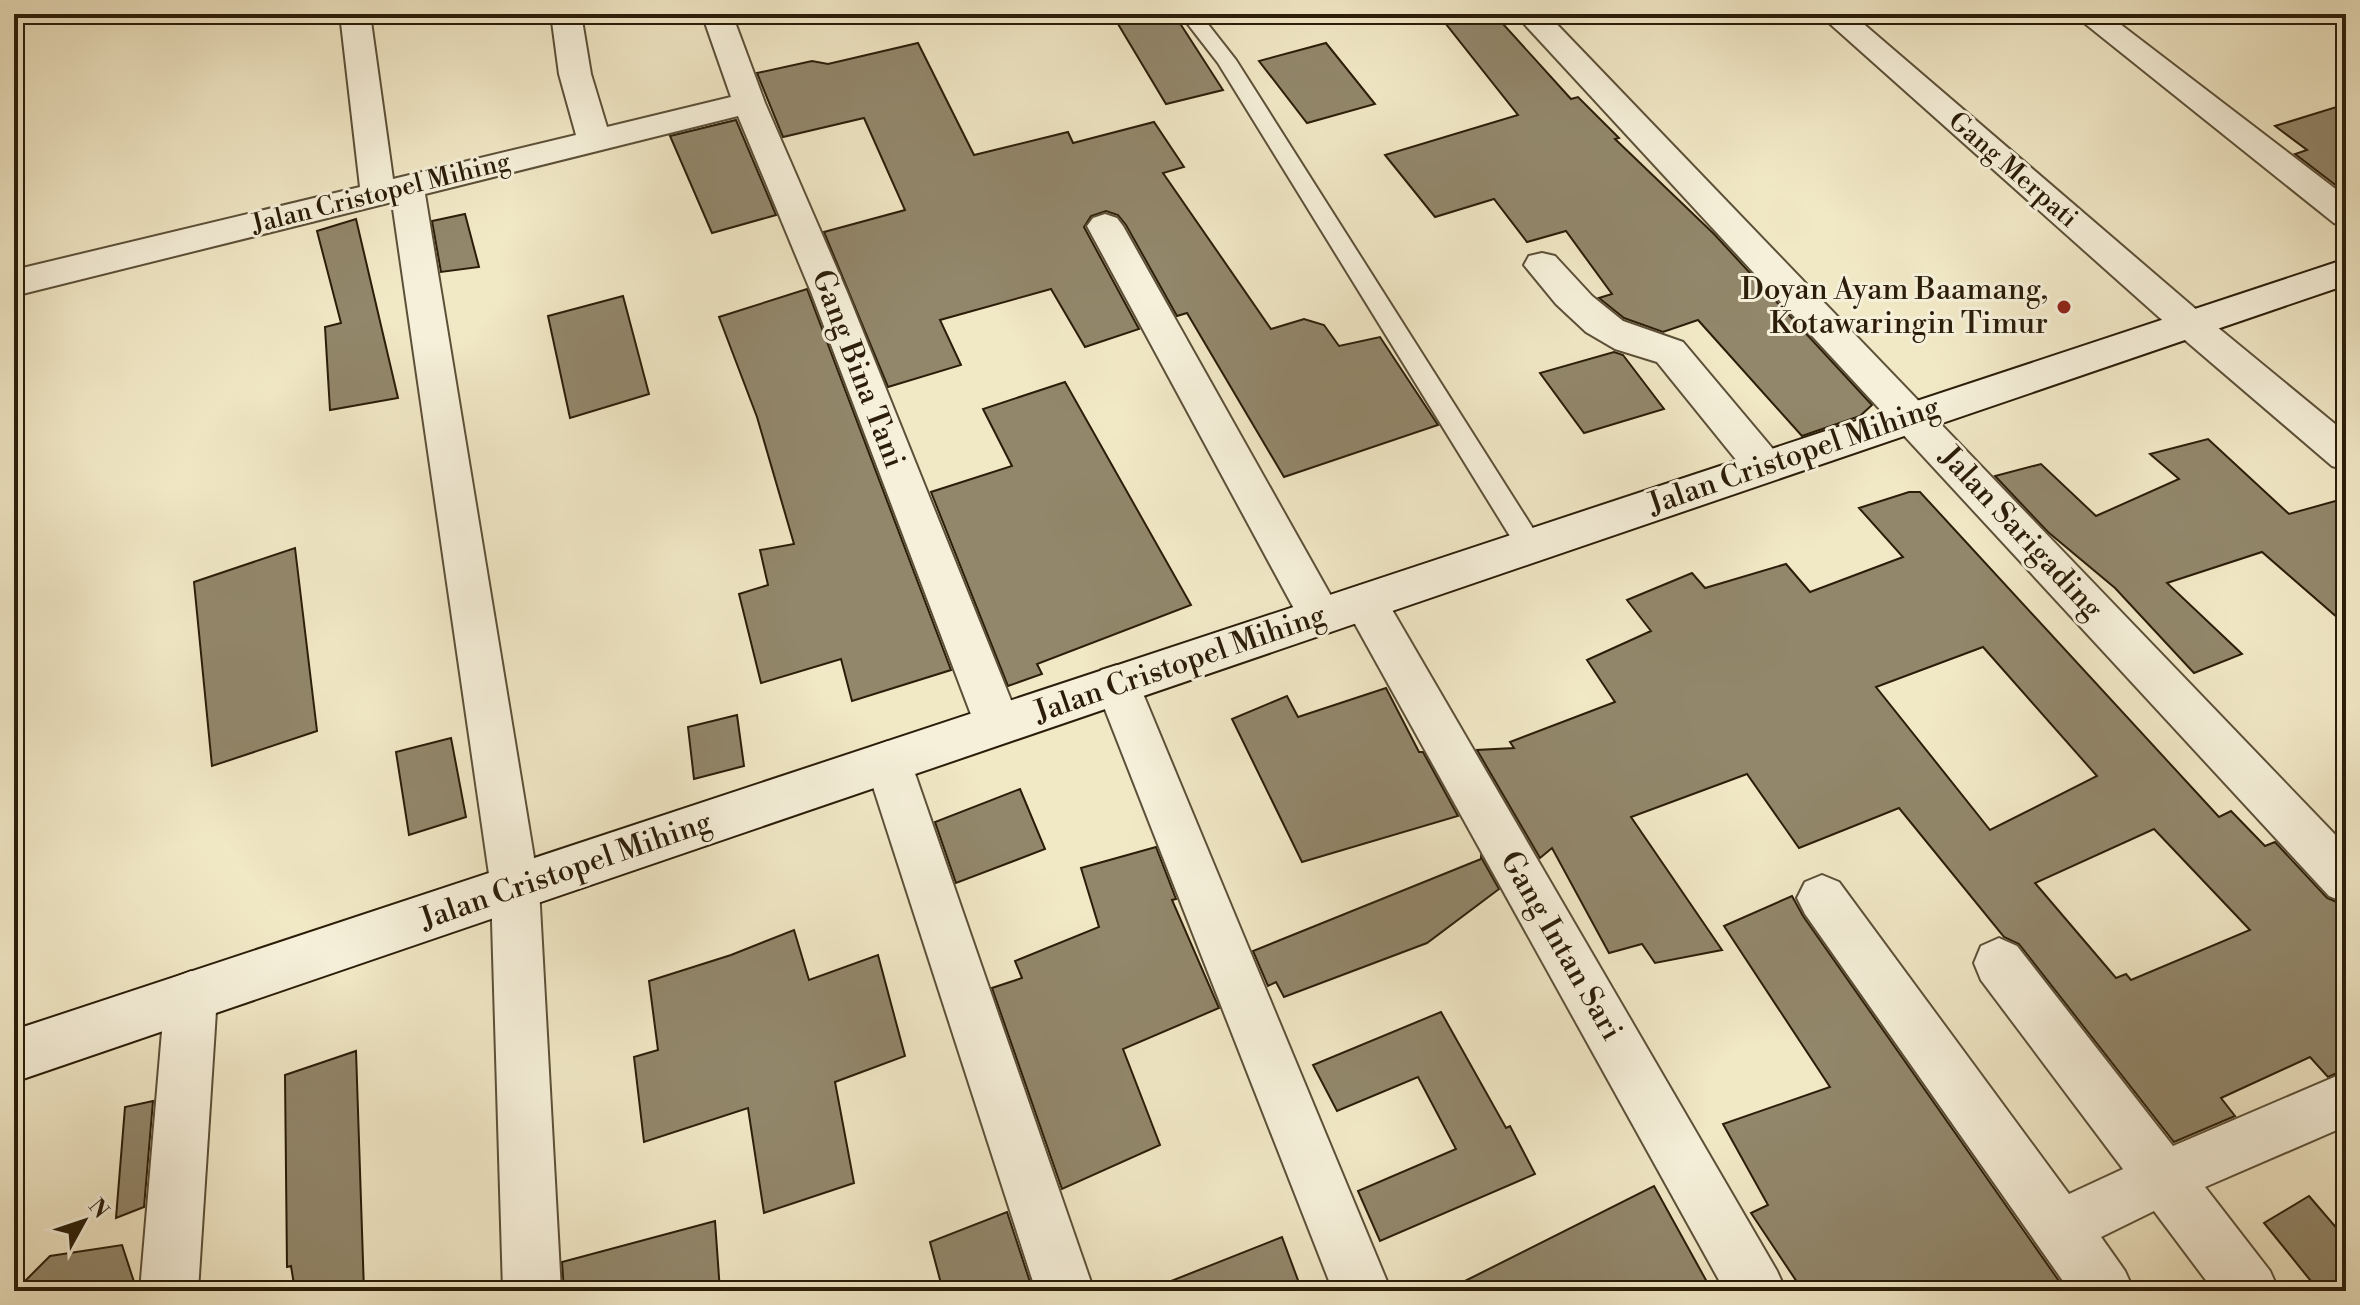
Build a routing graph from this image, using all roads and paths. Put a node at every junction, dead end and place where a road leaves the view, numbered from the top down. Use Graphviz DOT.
graph roads {
  1 [pos="355,14"];
  2 [pos="566,14"];
  3 [pos="717,14"];
  4 [pos="1190,14"];
  5 [pos="1530,14"];
  6 [pos="1834,14"];
  7 [pos="2088,14"];
  8 [pos="749,103"];
  9 [pos="594,140"];
  10 [pos="392,190"];
  11 [pos="2346,215"];
  12 [pos="1105,226"];
  13 [pos="1542,265"];
  14 [pos="2346,272"];
  15 [pos="14,283"];
  16 [pos="2192,326"];
  17 [pos="1911,416"];
  18 [pos="2346,455"];
  19 [pos="1764,466"];
  20 [pos="1530,546"];
  21 [pos="1342,609"];
  22 [pos="1117,684"];
  23 [pos="998,725"];
  24 [pos="888,762"];
  25 [pos="2346,880"];
  26 [pos="515,888"];
  27 [pos="1822,898"];
  28 [pos="1999,963"];
  29 [pos="191,996"];
  30 [pos="14,1056"];
  31 [pos="2346,1099"];
  32 [pos="2163,1178"];
  33 [pos="2059,1228"];
  34 [pos="169,1291"];
  35 [pos="532,1291"];
  36 [pos="1065,1291"];
  37 [pos="1362,1291"];
  38 [pos="1757,1291"];
  39 [pos="2105,1291"];
  40 [pos="2250,1291"];
  1 -- 10 [label="street"];
  2 -- 9 [label="street"];
  3 -- 8 [label="street, Gang Bina Tani"];
  4 -- 20 [label="lane"];
  5 -- 17 [label="street, Jalan Sarigading"];
  6 -- 16 [label="street, Gang Merpati"];
  7 -- 11 [label="street"];
  8 -- 9 [label="street, Jalan Cristopel Mihing"];
  8 -- 23 [label="street, Gang Bina Tani"];
  9 -- 10 [label="street, Jalan Cristopel Mihing"];
  10 -- 15 [label="street, Jalan Cristopel Mihing"];
  10 -- 26 [label="street"];
  12 -- 21 [label="street, Gang Intan Sari"];
  13 -- 19 [label="street"];
  14 -- 16 [label="street, Jalan Cristopel Mihing"];
  16 -- 17 [label="street, Jalan Cristopel Mihing"];
  16 -- 18 [label="street, Gang Merpati"];
  17 -- 19 [label="street, Jalan Cristopel Mihing"];
  17 -- 25 [label="street, Jalan Sarigading"];
  19 -- 20 [label="street, Jalan Cristopel Mihing"];
  20 -- 21 [label="street, Jalan Cristopel Mihing"];
  21 -- 22 [label="street, Jalan Cristopel Mihing"];
  21 -- 38 [label="street, Gang Intan Sari"];
  22 -- 23 [label="street, Jalan Cristopel Mihing"];
  22 -- 37 [label="street"];
  23 -- 24 [label="street, Jalan Cristopel Mihing"];
  24 -- 26 [label="street, Jalan Cristopel Mihing"];
  24 -- 36 [label="street"];
  26 -- 29 [label="street, Jalan Cristopel Mihing"];
  26 -- 35 [label="street"];
  27 -- 33 [label="street"];
  28 -- 32 [label="street"];
  29 -- 30 [label="street, Jalan Cristopel Mihing"];
  29 -- 34 [label="street"];
  31 -- 32 [label="street"];
  32 -- 33 [label="street"];
  32 -- 40 [label="street"];
  33 -- 39 [label="street"];
}
